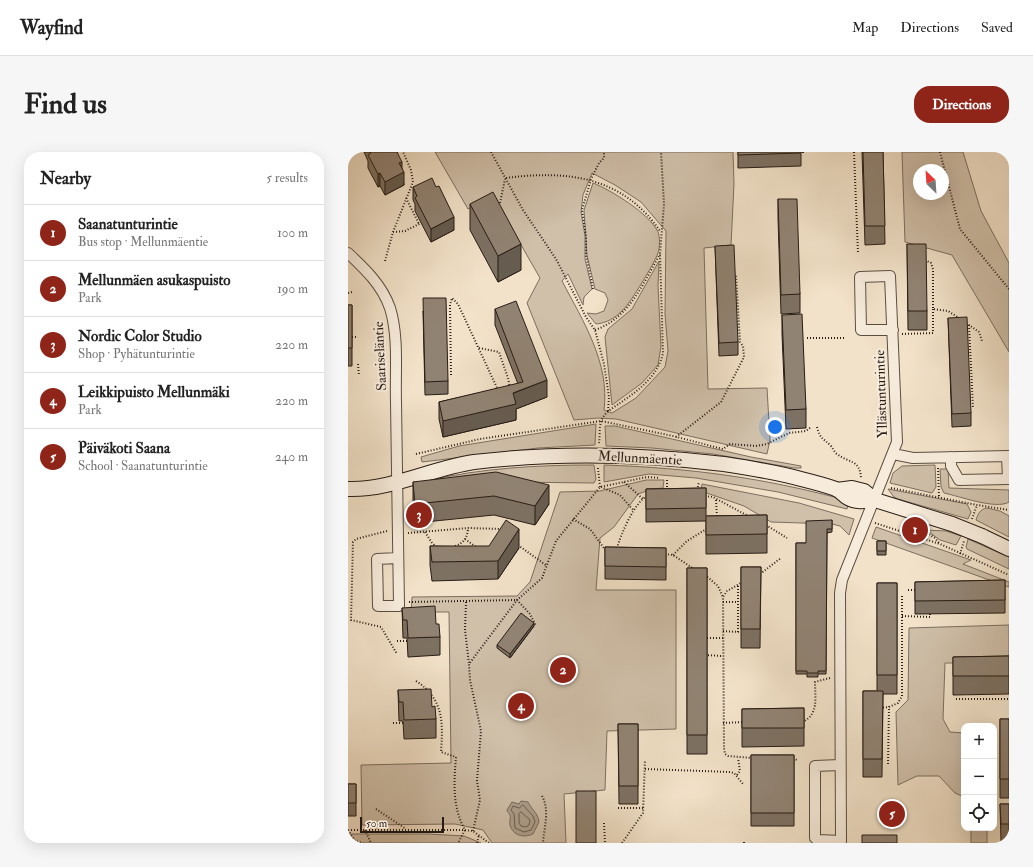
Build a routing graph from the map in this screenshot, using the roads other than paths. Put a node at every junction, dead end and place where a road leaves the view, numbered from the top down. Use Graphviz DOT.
graph roads {
  1 [pos="348,253"];
  2 [pos="893,332"];
  3 [pos="893,454"];
  4 [pos="1008,456"];
  5 [pos="951,457"];
  6 [pos="397,476"];
  7 [pos="348,489"];
  8 [pos="874,500"];
  9 [pos="1009,549"];
  10 [pos="398,558"];
  11 [pos="840,765"];
  1 -- 6 [label="street, Saariseläntie"];
  2 -- 2 [label="street, Yllästunturintie"];
  2 -- 3 [label="street, Yllästunturintie"];
  3 -- 5 [label="street"];
  3 -- 8 [label="street, Yllästunturintie"];
  4 -- 5 [label="street"];
  4 -- 5 [label="street"];
  6 -- 7 [label="main road, Mellunmäentie"];
  6 -- 8 [label="main road, Mellunmäentie"];
  6 -- 10 [label="street, Saariseläntie"];
  8 -- 9 [label="main road, Mellunmäentie, bridge"];
  8 -- 11 [label="street, Yllästunturintie"];
  10 -- 10 [label="street, Saariseläntie"];
  11 -- 11 [label="street, Yllästunturintie"];
}
